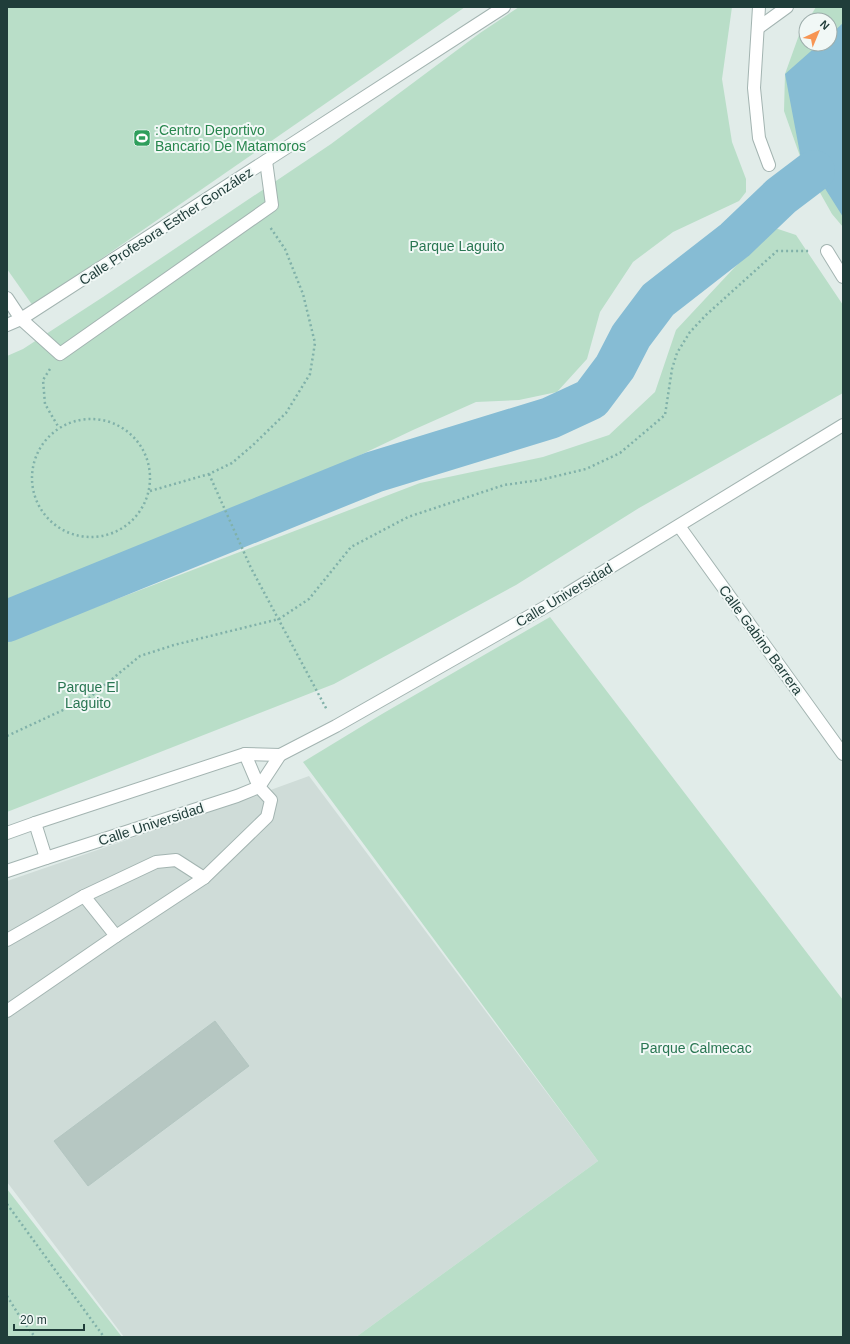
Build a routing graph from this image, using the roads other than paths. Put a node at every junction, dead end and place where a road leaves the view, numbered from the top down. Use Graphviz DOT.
graph roads {
  1 [pos="504,7"];
  2 [pos="759,7"];
  3 [pos="787,7"];
  4 [pos="758,28"];
  5 [pos="266,161"];
  6 [pos="769,165"];
  7 [pos="826,252"];
  8 [pos="843,277"];
  9 [pos="7,298"];
  10 [pos="21,319"];
  11 [pos="7,325"];
  12 [pos="843,425"];
  13 [pos="679,526"];
  14 [pos="245,754"];
  15 [pos="843,754"];
  16 [pos="280,755"];
  17 [pos="258,787"];
  18 [pos="35,823"];
  19 [pos="7,833"];
  20 [pos="46,858"];
  21 [pos="7,871"];
  22 [pos="204,878"];
  23 [pos="84,896"];
  24 [pos="116,936"];
  25 [pos="7,940"];
  26 [pos="7,1011"];
  1 -- 5 [label="street, Calle Profesora Esther González"];
  2 -- 4 [label="street"];
  3 -- 4 [label="street"];
  4 -- 6 [label="street"];
  5 -- 10 [label="street, Calle Profesora Esther González"];
  5 -- 10 [label="street"];
  7 -- 8 [label="street"];
  9 -- 10 [label="street"];
  10 -- 11 [label="street, Calle Profesora Esther González"];
  12 -- 13 [label="street, Calle Universidad"];
  13 -- 15 [label="street, Calle Gabino Barrera"];
  13 -- 16 [label="street, Calle Universidad"];
  14 -- 16 [label="street, Calle Universidad"];
  14 -- 17 [label="street"];
  14 -- 18 [label="street, Calle Universidad"];
  16 -- 17 [label="street, Calle Universidad"];
  17 -- 20 [label="street, Calle Universidad"];
  17 -- 22 [label="street"];
  18 -- 19 [label="street, Calle Universidad"];
  18 -- 20 [label="street"];
  20 -- 21 [label="street, Calle Universidad"];
  22 -- 23 [label="street"];
  22 -- 24 [label="street"];
  23 -- 24 [label="street"];
  23 -- 25 [label="street"];
  24 -- 26 [label="street"];
}
